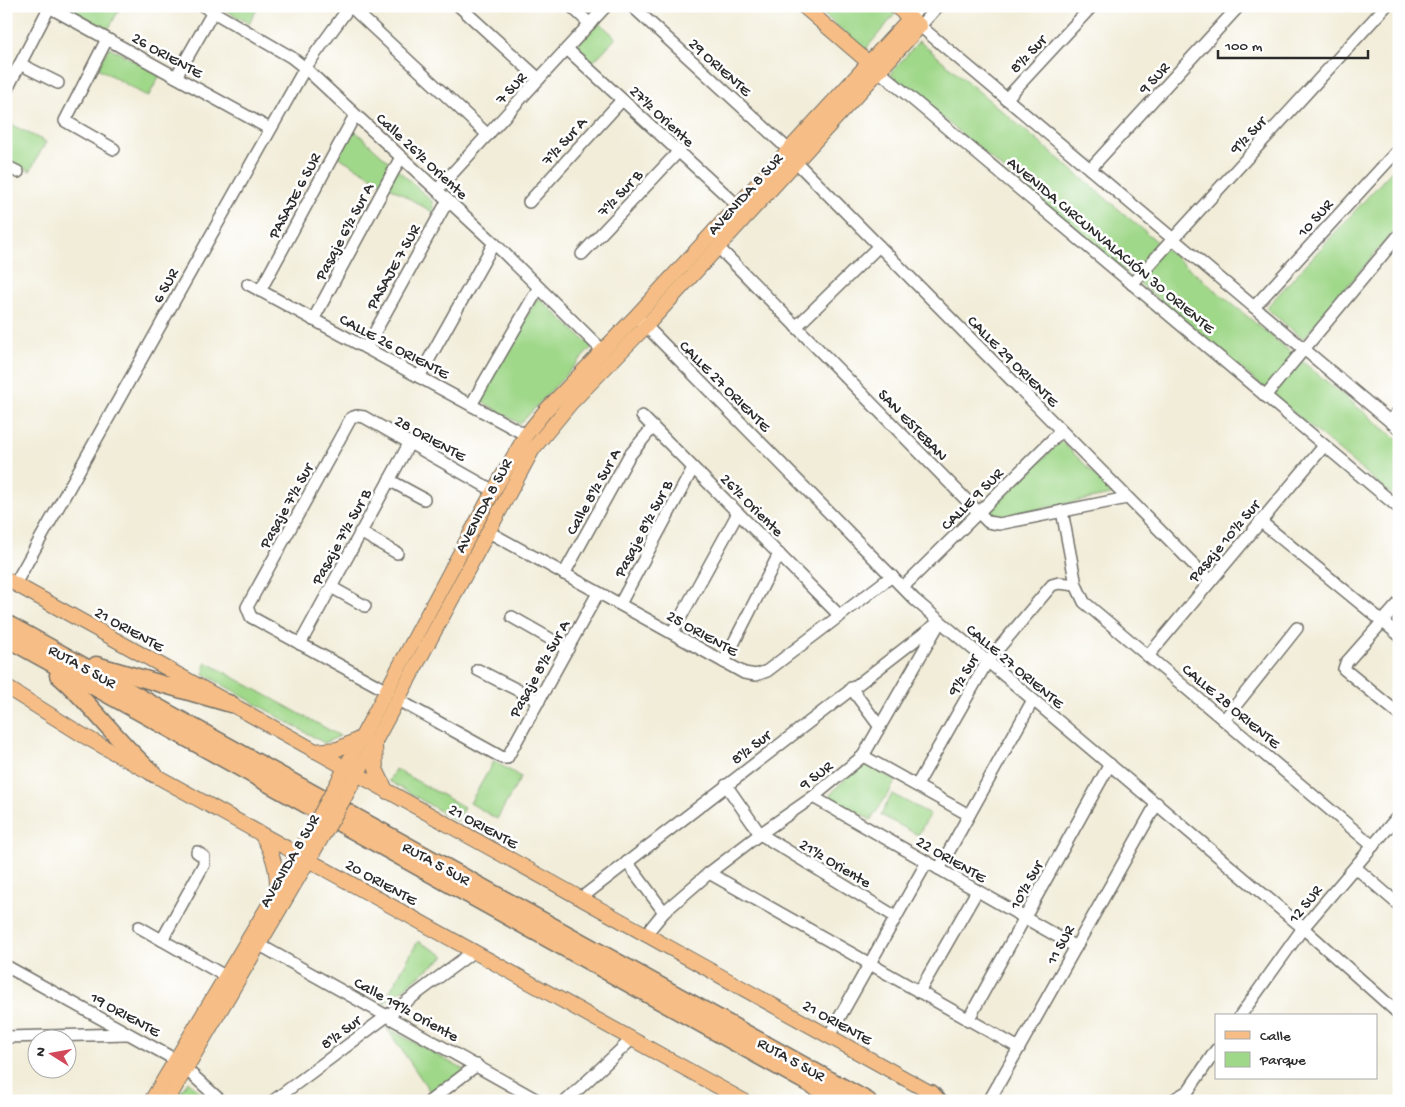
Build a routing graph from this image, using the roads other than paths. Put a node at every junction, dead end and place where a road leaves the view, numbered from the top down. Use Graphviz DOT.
graph roads {
  1 [pos="350,6"];
  2 [pos="459,6"];
  3 [pos="571,6"];
  4 [pos="606,6"];
  5 [pos="632,6"];
  6 [pos="803,6"];
  7 [pos="895,6"];
  8 [pos="921,6"];
  9 [pos="938,6"];
  10 [pos="1092,6"];
  11 [pos="1240,6"];
  12 [pos="1386,6"];
  13 [pos="49,7"];
  14 [pos="208,9"];
  15 [pos="915,22"];
  16 [pos="590,24"];
  17 [pos="107,39"];
  18 [pos="567,49"];
  19 [pos="869,62"];
  20 [pos="20,64"];
  21 [pos="305,68"];
  22 [pos="880,72"];
  23 [pos="176,77"];
  24 [pos="540,79"];
  25 [pos="58,83"];
  26 [pos="6,92"];
  27 [pos="1006,99"];
  28 [pos="622,100"];
  29 [pos="355,115"];
  30 [pos="270,129"];
  31 [pos="488,135"];
  32 [pos="114,149"];
  33 [pos="1399,149"];
  34 [pos="678,151"];
  35 [pos="792,156"];
  36 [pos="401,157"];
  37 [pos="6,166"];
  38 [pos="1090,169"];
  39 [pos="18,172"];
  40 [pos="437,190"];
  41 [pos="448,200"];
  42 [pos="529,202"];
  43 [pos="738,206"];
  44 [pos="1399,235"];
  45 [pos="1172,239"];
  46 [pos="494,243"];
  47 [pos="879,246"];
  48 [pos="718,247"];
  49 [pos="582,254"];
  50 [pos="248,284"];
  51 [pos="1132,284"];
  52 [pos="538,289"];
  53 [pos="260,291"];
  54 [pos="1254,307"];
  55 [pos="313,320"];
  56 [pos="641,321"];
  57 [pos="796,327"];
  58 [pos="366,348"];
  59 [pos="1304,349"];
  60 [pos="603,350"];
  61 [pos="419,376"];
  62 [pos="1264,396"];
  63 [pos="471,405"];
  64 [pos="1399,411"];
  65 [pos="642,416"];
  66 [pos="351,418"];
  67 [pos="1394,425"];
  68 [pos="654,427"];
  69 [pos="1061,431"];
  70 [pos="526,435"];
  71 [pos="409,444"];
  72 [pos="1324,446"];
  73 [pos="693,468"];
  74 [pos="389,480"];
  75 [pos="494,491"];
  76 [pos="424,498"];
  77 [pos="1128,498"];
  78 [pos="1399,508"];
  79 [pos="1062,511"];
  80 [pos="738,513"];
  81 [pos="978,513"];
  82 [pos="1260,521"];
  83 [pos="487,531"];
  84 [pos="360,532"];
  85 [pos="397,553"];
  86 [pos="779,554"];
  87 [pos="564,574"];
  88 [pos="892,576"];
  89 [pos="10,581"];
  90 [pos="1210,581"];
  91 [pos="1076,585"];
  92 [pos="331,587"];
  93 [pos="903,588"];
  94 [pos="598,593"];
  95 [pos="1399,603"];
  96 [pos="620,604"];
  97 [pos="365,606"];
  98 [pos="840,616"];
  99 [pos="512,617"];
  100 [pos="940,622"];
  101 [pos="1383,622"];
  102 [pos="6,623"];
  103 [pos="1297,628"];
  104 [pos="672,633"];
  105 [pos="1399,635"];
  106 [pos="6,638"];
  107 [pos="300,644"];
  108 [pos="568,648"];
  109 [pos="56,651"];
  110 [pos="34,654"];
  111 [pos="1148,656"];
  112 [pos="724,662"];
  113 [pos="987,662"];
  114 [pos="478,670"];
  115 [pos="6,687"];
  116 [pos="851,688"];
  117 [pos="387,691"];
  118 [pos="398,700"];
  119 [pos="1033,700"];
  120 [pos="539,701"];
  121 [pos="231,704"];
  122 [pos="1399,714"];
  123 [pos="1224,720"];
  124 [pos="880,727"];
  125 [pos="369,740"];
  126 [pos="314,751"];
  127 [pos="863,756"];
  128 [pos="1110,764"];
  129 [pos="352,772"];
  130 [pos="154,774"];
  131 [pos="726,785"];
  132 [pos="917,785"];
  133 [pos="387,792"];
  134 [pos="813,797"];
  135 [pos="1156,804"];
  136 [pos="969,815"];
  137 [pos="1399,815"];
  138 [pos="261,834"];
  139 [pos="760,834"];
  140 [pos="1373,846"];
  141 [pos="196,852"];
  142 [pos="303,857"];
  143 [pos="627,862"];
  144 [pos="927,862"];
  145 [pos="1354,867"];
  146 [pos="939,869"];
  147 [pos="709,874"];
  148 [pos="978,891"];
  149 [pos="276,893"];
  150 [pos="581,898"];
  151 [pos="1399,905"];
  152 [pos="664,912"];
  153 [pos="896,917"];
  154 [pos="1025,918"];
  155 [pos="139,927"];
  156 [pos="1303,928"];
  157 [pos="646,934"];
  158 [pos="162,940"];
  159 [pos="258,944"];
  160 [pos="1076,947"];
  161 [pos="474,951"];
  162 [pos="869,965"];
  163 [pos="6,966"];
  164 [pos="226,976"];
  165 [pos="919,992"];
  166 [pos="1241,1014"];
  167 [pos="1399,1014"];
  168 [pos="388,1016"];
  169 [pos="968,1020"];
  170 [pos="130,1034"];
  171 [pos="829,1036"];
  172 [pos="6,1037"];
  173 [pos="632,1039"];
  174 [pos="1019,1048"];
  175 [pos="1215,1052"];
  176 [pos="181,1064"];
  177 [pos="477,1065"];
  178 [pos="938,1098"];
  179 [pos="572,1099"];
  180 [pos="743,1100"];
  181 [pos="151,1101"];
  182 [pos="167,1101"];
  183 [pos="221,1101"];
  184 [pos="273,1101"];
  185 [pos="430,1101"];
  186 [pos="539,1101"];
  187 [pos="840,1101"];
  188 [pos="868,1101"];
  189 [pos="989,1101"];
  190 [pos="1171,1101"];
  1 -- 21 [label="street, 6 SUR"];
  1 -- 31 [label="street"];
  2 -- 24 [label="street"];
  3 -- 16 [label="street"];
  4 -- 16 [label="street, 7 SUR"];
  5 -- 35 [label="street, 29 ORIENTE"];
  6 -- 19 [label="main road, AVENIDA CIRCUNVALACIÓN 30 ORIENTE"];
  7 -- 15 [label="main road"];
  8 -- 15 [label="street, AVENIDA 8 SUR"];
  9 -- 15 [label="street, AVENIDA 8 SUR"];
  10 -- 27 [label="street, 8½ Sur"];
  11 -- 38 [label="street, 9 SUR"];
  12 -- 45 [label="street, 9½ Sur"];
  13 -- 17 [label="street, 26 ORIENTE"];
  13 -- 20 [label="street"];
  14 -- 21 [label="street, Calle 26½ Oriente"];
  14 -- 23 [label="street"];
  15 -- 19 [label="main road, AVENIDA 8 SUR"];
  15 -- 22 [label="main road, AVENIDA 8 SUR"];
  15 -- 27 [label="street"];
  16 -- 18 [label="street, 7 SUR"];
  17 -- 23 [label="street, 26 ORIENTE"];
  17 -- 32 [label="street"];
  18 -- 24 [label="street, 7 SUR"];
  18 -- 28 [label="street, 27½ Oriente"];
  19 -- 22 [label="main road, AVENIDA CIRCUNVALACIÓN 30 ORIENTE"];
  19 -- 35 [label="main road, AVENIDA 8 SUR"];
  20 -- 25 [label="street"];
  20 -- 26 [label="street"];
  21 -- 29 [label="street, Calle 26½ Oriente"];
  21 -- 30 [label="street, 6 SUR"];
  22 -- 35 [label="main road, AVENIDA 8 SUR"];
  22 -- 51 [label="street, AVENIDA CIRCUNVALACIÓN 30 ORIENTE"];
  23 -- 30 [label="street, 26 ORIENTE"];
  24 -- 31 [label="street, 7 SUR"];
  27 -- 38 [label="street"];
  28 -- 34 [label="street, 27½ Oriente"];
  28 -- 42 [label="street, 7½ Sur A"];
  29 -- 36 [label="street, Calle 26½ Oriente"];
  29 -- 53 [label="street, PASAJE 6 SUR"];
  30 -- 89 [label="street, 6 SUR"];
  31 -- 40 [label="street, 7 SUR"];
  33 -- 54 [label="street, 10 SUR"];
  34 -- 43 [label="street, 27½ Oriente"];
  34 -- 49 [label="street, 7½ Sur B"];
  35 -- 43 [label="main road, AVENIDA 8 SUR"];
  35 -- 47 [label="street, CALLE 29 ORIENTE"];
  35 -- 48 [label="main road, AVENIDA 8 SUR"];
  36 -- 40 [label="street, Calle 26½ Oriente"];
  36 -- 55 [label="street, Pasaje 6½ Sur A"];
  37 -- 39 [label="street"];
  38 -- 45 [label="street"];
  40 -- 41 [label="street, Calle 26½ Oriente"];
  41 -- 46 [label="street, Calle 26½ Oriente"];
  41 -- 58 [label="street, PASAJE 7 SUR"];
  43 -- 56 [label="main road, AVENIDA 8 SUR"];
  44 -- 59 [label="street"];
  45 -- 51 [label="street, 9½ Sur"];
  45 -- 54 [label="street"];
  46 -- 52 [label="street, Calle 26½ Oriente"];
  46 -- 61 [label="street"];
  47 -- 57 [label="street"];
  47 -- 69 [label="street, CALLE 29 ORIENTE"];
  48 -- 56 [label="main road, AVENIDA 8 SUR"];
  48 -- 57 [label="street, SAN ESTEBAN"];
  50 -- 53 [label="street, CALLE 26 ORIENTE"];
  51 -- 62 [label="street, AVENIDA CIRCUNVALACIÓN 30 ORIENTE"];
  52 -- 60 [label="street, Calle 26½ Oriente"];
  52 -- 63 [label="street"];
  53 -- 55 [label="street, CALLE 26 ORIENTE"];
  54 -- 59 [label="street"];
  55 -- 58 [label="street, CALLE 26 ORIENTE"];
  56 -- 60 [label="main road, AVENIDA 8 SUR"];
  56 -- 83 [label="main road, AVENIDA 8 SUR"];
  56 -- 88 [label="street, CALLE 27 ORIENTE"];
  57 -- 81 [label="street, SAN ESTEBAN"];
  58 -- 61 [label="street, CALLE 26 ORIENTE"];
  59 -- 62 [label="street"];
  59 -- 67 [label="street"];
  60 -- 70 [label="main road, AVENIDA 8 SUR"];
  61 -- 63 [label="street, CALLE 26 ORIENTE"];
  62 -- 72 [label="street, AVENIDA CIRCUNVALACIÓN 30 ORIENTE"];
  63 -- 70 [label="street, CALLE 26 ORIENTE"];
  64 -- 67 [label="street"];
  65 -- 68 [label="street, 26½ Oriente"];
  66 -- 71 [label="street, 28 ORIENTE"];
  66 -- 107 [label="street, Pasaje 7½ Sur"];
  68 -- 73 [label="street, 26½ Oriente"];
  68 -- 87 [label="street, Calle 8½ Sur A"];
  69 -- 77 [label="street, CALLE 29 ORIENTE"];
  69 -- 81 [label="street, CALLE 9 SUR"];
  70 -- 75 [label="main road, AVENIDA 8 SUR"];
  71 -- 74 [label="street, Pasaje 7½ Sur B"];
  71 -- 75 [label="street, 28 ORIENTE"];
  72 -- 78 [label="street, AVENIDA CIRCUNVALACIÓN 30 ORIENTE"];
  72 -- 82 [label="street, Pasaje 10½ Sur"];
  73 -- 80 [label="street, 26½ Oriente"];
  73 -- 96 [label="street, Pasaje 8½ Sur B"];
  74 -- 76 [label="street"];
  74 -- 84 [label="street, Pasaje 7½ Sur B"];
  75 -- 117 [label="main road, AVENIDA 8 SUR"];
  77 -- 79 [label="street, SAN ESTEBAN"];
  77 -- 90 [label="street, CALLE 29 ORIENTE"];
  79 -- 81 [label="street, SAN ESTEBAN"];
  79 -- 91 [label="street"];
  80 -- 86 [label="street, 26½ Oriente"];
  80 -- 104 [label="street"];
  81 -- 93 [label="street, CALLE 9 SUR"];
  82 -- 90 [label="street, Pasaje 10½ Sur"];
  82 -- 101 [label="street"];
  83 -- 87 [label="street, 25 ORIENTE"];
  83 -- 118 [label="main road, AVENIDA 8 SUR"];
  84 -- 85 [label="street"];
  84 -- 92 [label="street, Pasaje 7½ Sur B"];
  86 -- 98 [label="street, 26½ Oriente"];
  86 -- 112 [label="street"];
  87 -- 94 [label="street, 25 ORIENTE"];
  88 -- 93 [label="street, CALLE 27 ORIENTE"];
  88 -- 98 [label="street, 25 ORIENTE"];
  89 -- 121 [label="main road, 21 ORIENTE"];
  90 -- 111 [label="street, Pasaje 10½ Sur"];
  91 -- 111 [label="street, CALLE 28 ORIENTE"];
  91 -- 113 [label="street, 9½ Sur"];
  92 -- 97 [label="street"];
  92 -- 107 [label="street, Pasaje 7½ Sur B"];
  93 -- 100 [label="street, CALLE 27 ORIENTE"];
  94 -- 96 [label="street, 25 ORIENTE"];
  94 -- 108 [label="street, Pasaje 8½ Sur A"];
  95 -- 101 [label="street"];
  96 -- 104 [label="street, 25 ORIENTE"];
  98 -- 112 [label="street, 25 ORIENTE"];
  99 -- 108 [label="street"];
  100 -- 113 [label="street, CALLE 27 ORIENTE"];
  100 -- 116 [label="street, 8½ Sur"];
  100 -- 124 [label="street, 9 SUR"];
  101 -- 105 [label="street"];
  101 -- 122 [label="street"];
  102 -- 109 [label="highway, RUTA 5 SUR"];
  103 -- 123 [label="street"];
  104 -- 112 [label="street, 25 ORIENTE"];
  106 -- 110 [label="highway, RUTA 5 SUR"];
  107 -- 117 [label="street"];
  108 -- 120 [label="street, Pasaje 8½ Sur A"];
  109 -- 121 [label="highway"];
  109 -- 188 [label="highway, RUTA 5 SUR"];
  110 -- 130 [label="highway"];
  110 -- 187 [label="highway, RUTA 5 SUR"];
  111 -- 123 [label="street, CALLE 28 ORIENTE"];
  113 -- 119 [label="street, CALLE 27 ORIENTE"];
  113 -- 132 [label="street, 9½ Sur"];
  114 -- 120 [label="street"];
  115 -- 130 [label="main road, 20 ORIENTE"];
  116 -- 124 [label="street"];
  116 -- 131 [label="street, 8½ Sur"];
  117 -- 125 [label="main road, AVENIDA 8 SUR"];
  118 -- 120 [label="street, Pasaje 8½ Sur A"];
  118 -- 125 [label="main road, AVENIDA 8 SUR"];
  119 -- 128 [label="street, CALLE 27 ORIENTE"];
  119 -- 136 [label="street"];
  121 -- 126 [label="main road, 21 ORIENTE"];
  123 -- 140 [label="street, CALLE 28 ORIENTE"];
  124 -- 127 [label="street, 9 SUR"];
  125 -- 126 [label="main road"];
  125 -- 129 [label="main road, AVENIDA 8 SUR"];
  125 -- 133 [label="main road"];
  126 -- 129 [label="main road, 21 ORIENTE"];
  127 -- 132 [label="street"];
  127 -- 134 [label="street, 9 SUR"];
  128 -- 135 [label="street, CALLE 27 ORIENTE"];
  128 -- 154 [label="street, 10½ Sur"];
  129 -- 133 [label="main road, 21 ORIENTE"];
  129 -- 142 [label="main road, AVENIDA 8 SUR, bridge"];
  130 -- 138 [label="main road, 20 ORIENTE"];
  131 -- 139 [label="street"];
  131 -- 143 [label="street, 8½ Sur"];
  132 -- 136 [label="street"];
  133 -- 150 [label="main road, 21 ORIENTE"];
  134 -- 139 [label="street, 9 SUR"];
  134 -- 144 [label="street, 22 ORIENTE"];
  135 -- 156 [label="street, CALLE 27 ORIENTE"];
  135 -- 160 [label="street, 11 SUR"];
  136 -- 146 [label="street"];
  137 -- 140 [label="street, 12 SUR"];
  138 -- 142 [label="main road, 20 ORIENTE"];
  138 -- 149 [label="main road"];
  139 -- 147 [label="street, 9 SUR"];
  139 -- 153 [label="street, 21½ Oriente"];
  140 -- 145 [label="street, 12 SUR"];
  141 -- 158 [label="street"];
  142 -- 149 [label="main road, AVENIDA 8 SUR"];
  142 -- 159 [label="main road, AVENIDA 8 SUR"];
  142 -- 161 [label="main road, 20 ORIENTE"];
  143 -- 150 [label="street, 8½ Sur"];
  143 -- 152 [label="street"];
  144 -- 146 [label="street, 22 ORIENTE"];
  144 -- 153 [label="street"];
  145 -- 151 [label="street"];
  145 -- 156 [label="street, 12 SUR"];
  146 -- 148 [label="street, 22 ORIENTE"];
  147 -- 152 [label="street, 9 SUR"];
  147 -- 162 [label="street"];
  148 -- 154 [label="street, 22 ORIENTE"];
  148 -- 165 [label="street"];
  149 -- 164 [label="main road, AVENIDA 8 SUR"];
  150 -- 157 [label="main road, 21 ORIENTE"];
  152 -- 157 [label="street, 9 SUR"];
  153 -- 162 [label="street"];
  154 -- 160 [label="street, 22 ORIENTE"];
  154 -- 169 [label="street, 10½ Sur"];
  155 -- 158 [label="street"];
  156 -- 166 [label="street, 12 SUR"];
  156 -- 167 [label="street, CALLE 27 ORIENTE"];
  157 -- 171 [label="main road, 21 ORIENTE"];
  158 -- 164 [label="street"];
  159 -- 168 [label="street, Calle 19½ Oriente"];
  159 -- 176 [label="main road, AVENIDA 8 SUR"];
  160 -- 174 [label="street, 11 SUR"];
  161 -- 168 [label="street, 8½ Sur"];
  161 -- 173 [label="main road, 20 ORIENTE"];
  162 -- 165 [label="street"];
  162 -- 171 [label="street"];
  163 -- 170 [label="street, 19 ORIENTE"];
  164 -- 176 [label="main road, AVENIDA 8 SUR"];
  165 -- 169 [label="street"];
  168 -- 177 [label="street, Calle 19½ Oriente"];
  168 -- 184 [label="street, 8½ Sur"];
  169 -- 174 [label="street"];
  170 -- 172 [label="street"];
  170 -- 176 [label="street, 19 ORIENTE"];
  171 -- 178 [label="main road, 21 ORIENTE"];
  173 -- 179 [label="street"];
  173 -- 180 [label="main road, 20 ORIENTE"];
  174 -- 189 [label="street, 11 SUR"];
  175 -- 190 [label="street"];
  176 -- 181 [label="main road, AVENIDA 8 SUR"];
  176 -- 182 [label="main road, AVENIDA 8 SUR"];
  176 -- 183 [label="street, 19 ORIENTE"];
  177 -- 185 [label="street"];
  177 -- 186 [label="street, Calle 19½ Oriente"];
}
